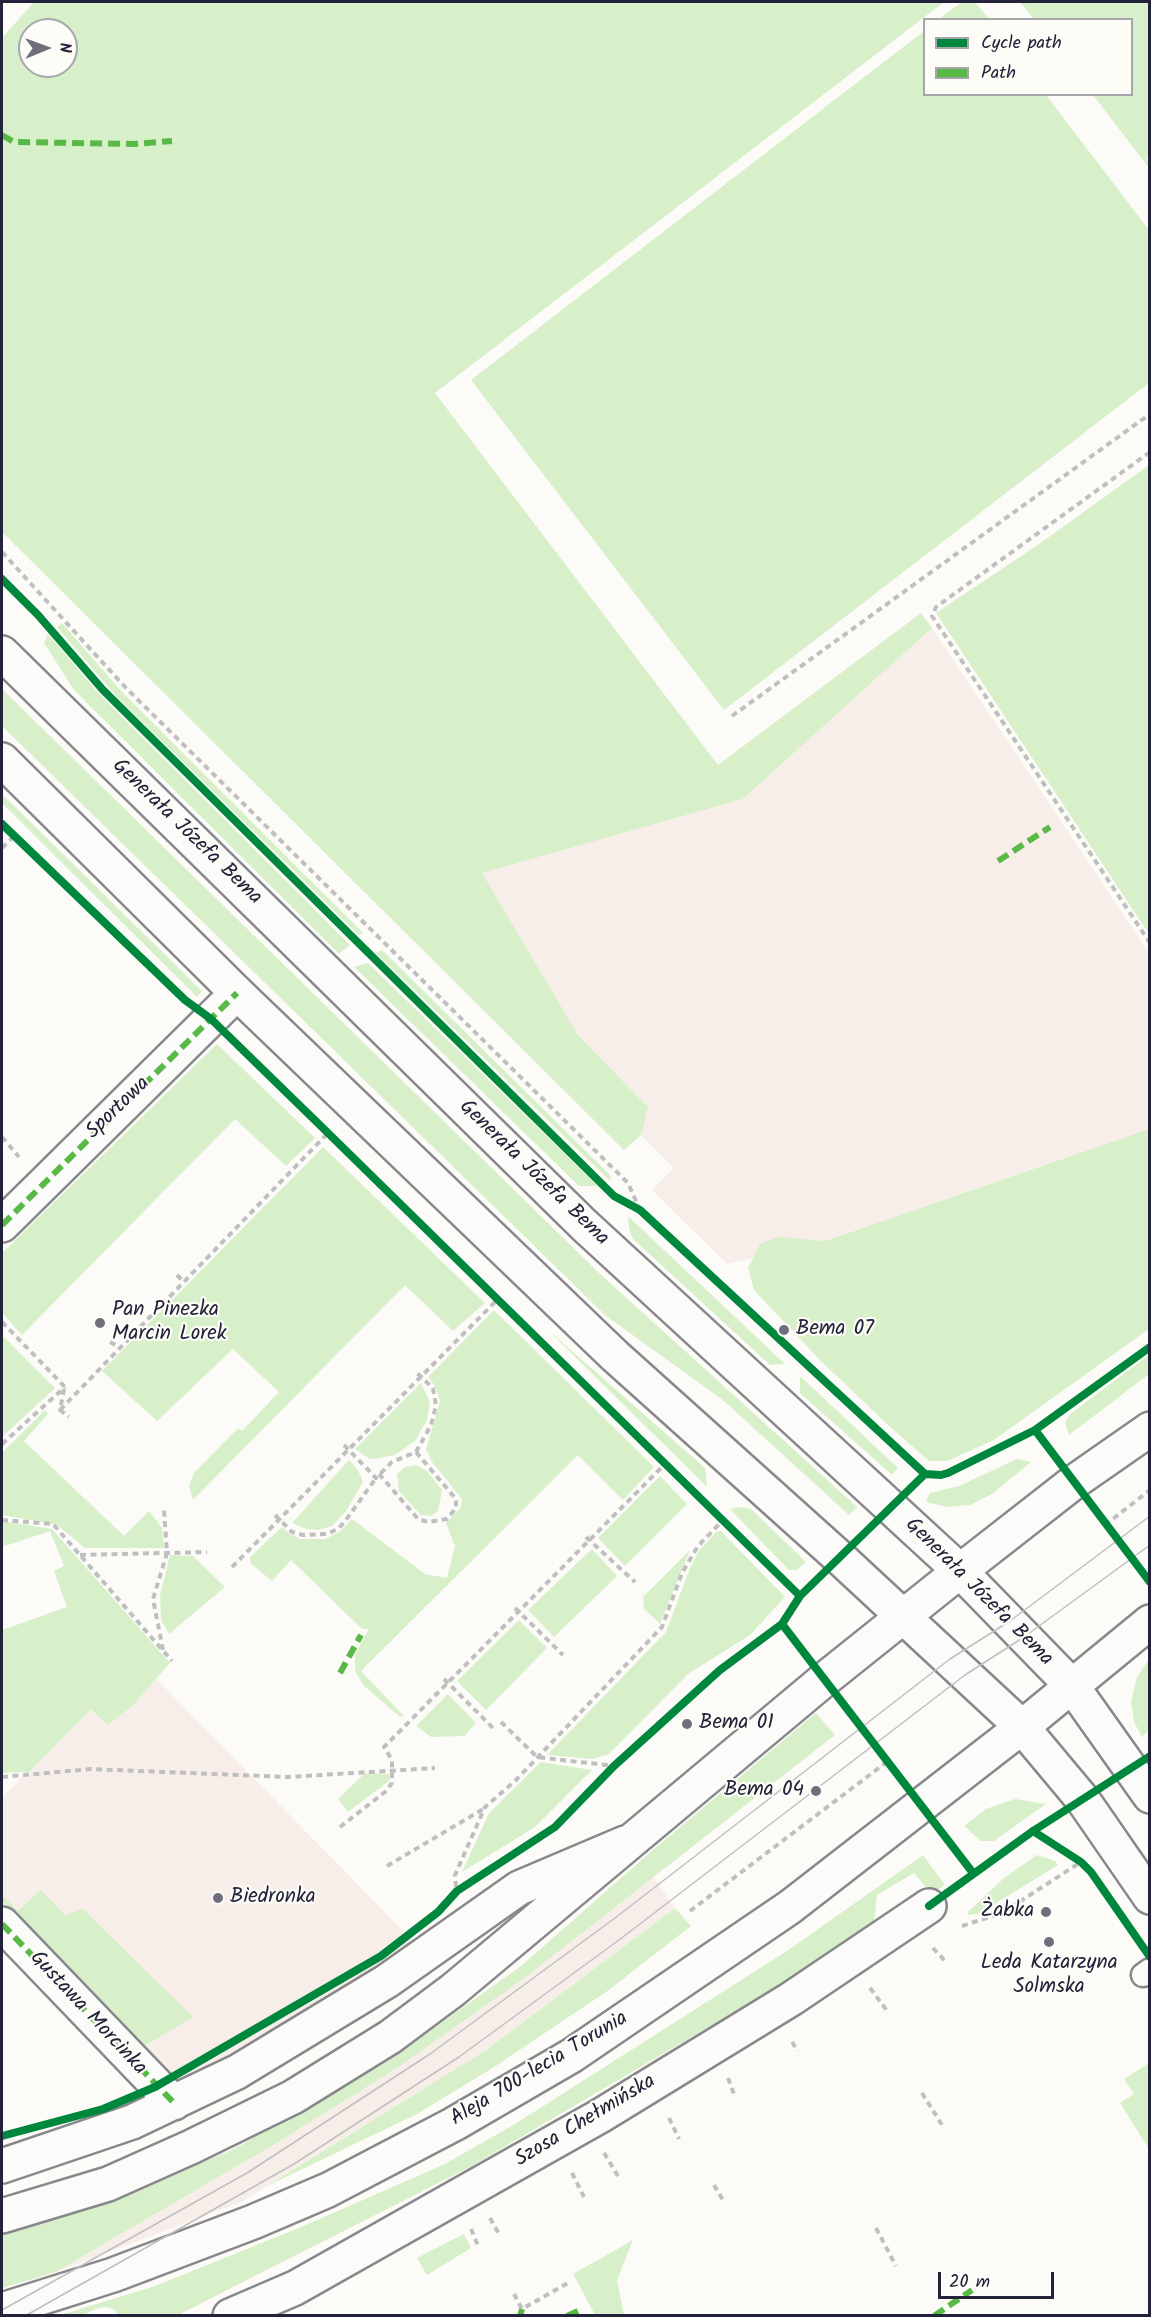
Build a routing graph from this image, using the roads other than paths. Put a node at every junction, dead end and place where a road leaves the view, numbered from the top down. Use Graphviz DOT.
graph roads {
  1 [pos="2,653"];
  2 [pos="2,760"];
  3 [pos="237,993"];
  4 [pos="2,1225"];
  5 [pos="1149,1429"];
  6 [pos="960,1571"];
  7 [pos="903,1616"];
  8 [pos="1149,1622"];
  9 [pos="1072,1686"];
  10 [pos="1022,1727"];
  11 [pos="1149,1796"];
  12 [pos="637,1838"];
  13 [pos="1149,1897"];
  14 [pos="930,1906"];
  15 [pos="2,1924"];
  16 [pos="174,2103"];
  17 [pos="2,2166"];
  18 [pos="2,2216"];
  19 [pos="2,2310"];
  20 [pos="230,2316"];
  1 -- 6 [label="main road, Generała Józefa Bema"];
  2 -- 3 [label="main road"];
  3 -- 4 [label="main road, Sportowa"];
  3 -- 7 [label="main road"];
  5 -- 6 [label="main road"];
  6 -- 7 [label="main road"];
  6 -- 9 [label="main road, Generała Józefa Bema"];
  7 -- 10 [label="main road"];
  7 -- 12 [label="main road"];
  8 -- 9 [label="main road"];
  9 -- 10 [label="main road"];
  9 -- 11 [label="main road, Generała Józefa Bema"];
  10 -- 13 [label="main road"];
  10 -- 19 [label="main road, Aleja 700-lecia Torunia"];
  12 -- 16 [label="main road"];
  12 -- 18 [label="main road"];
  14 -- 20 [label="main road, Szosa Chełmińska"];
  15 -- 16 [label="main road, Gustawa Morcinka"];
  16 -- 17 [label="main road"];
}
